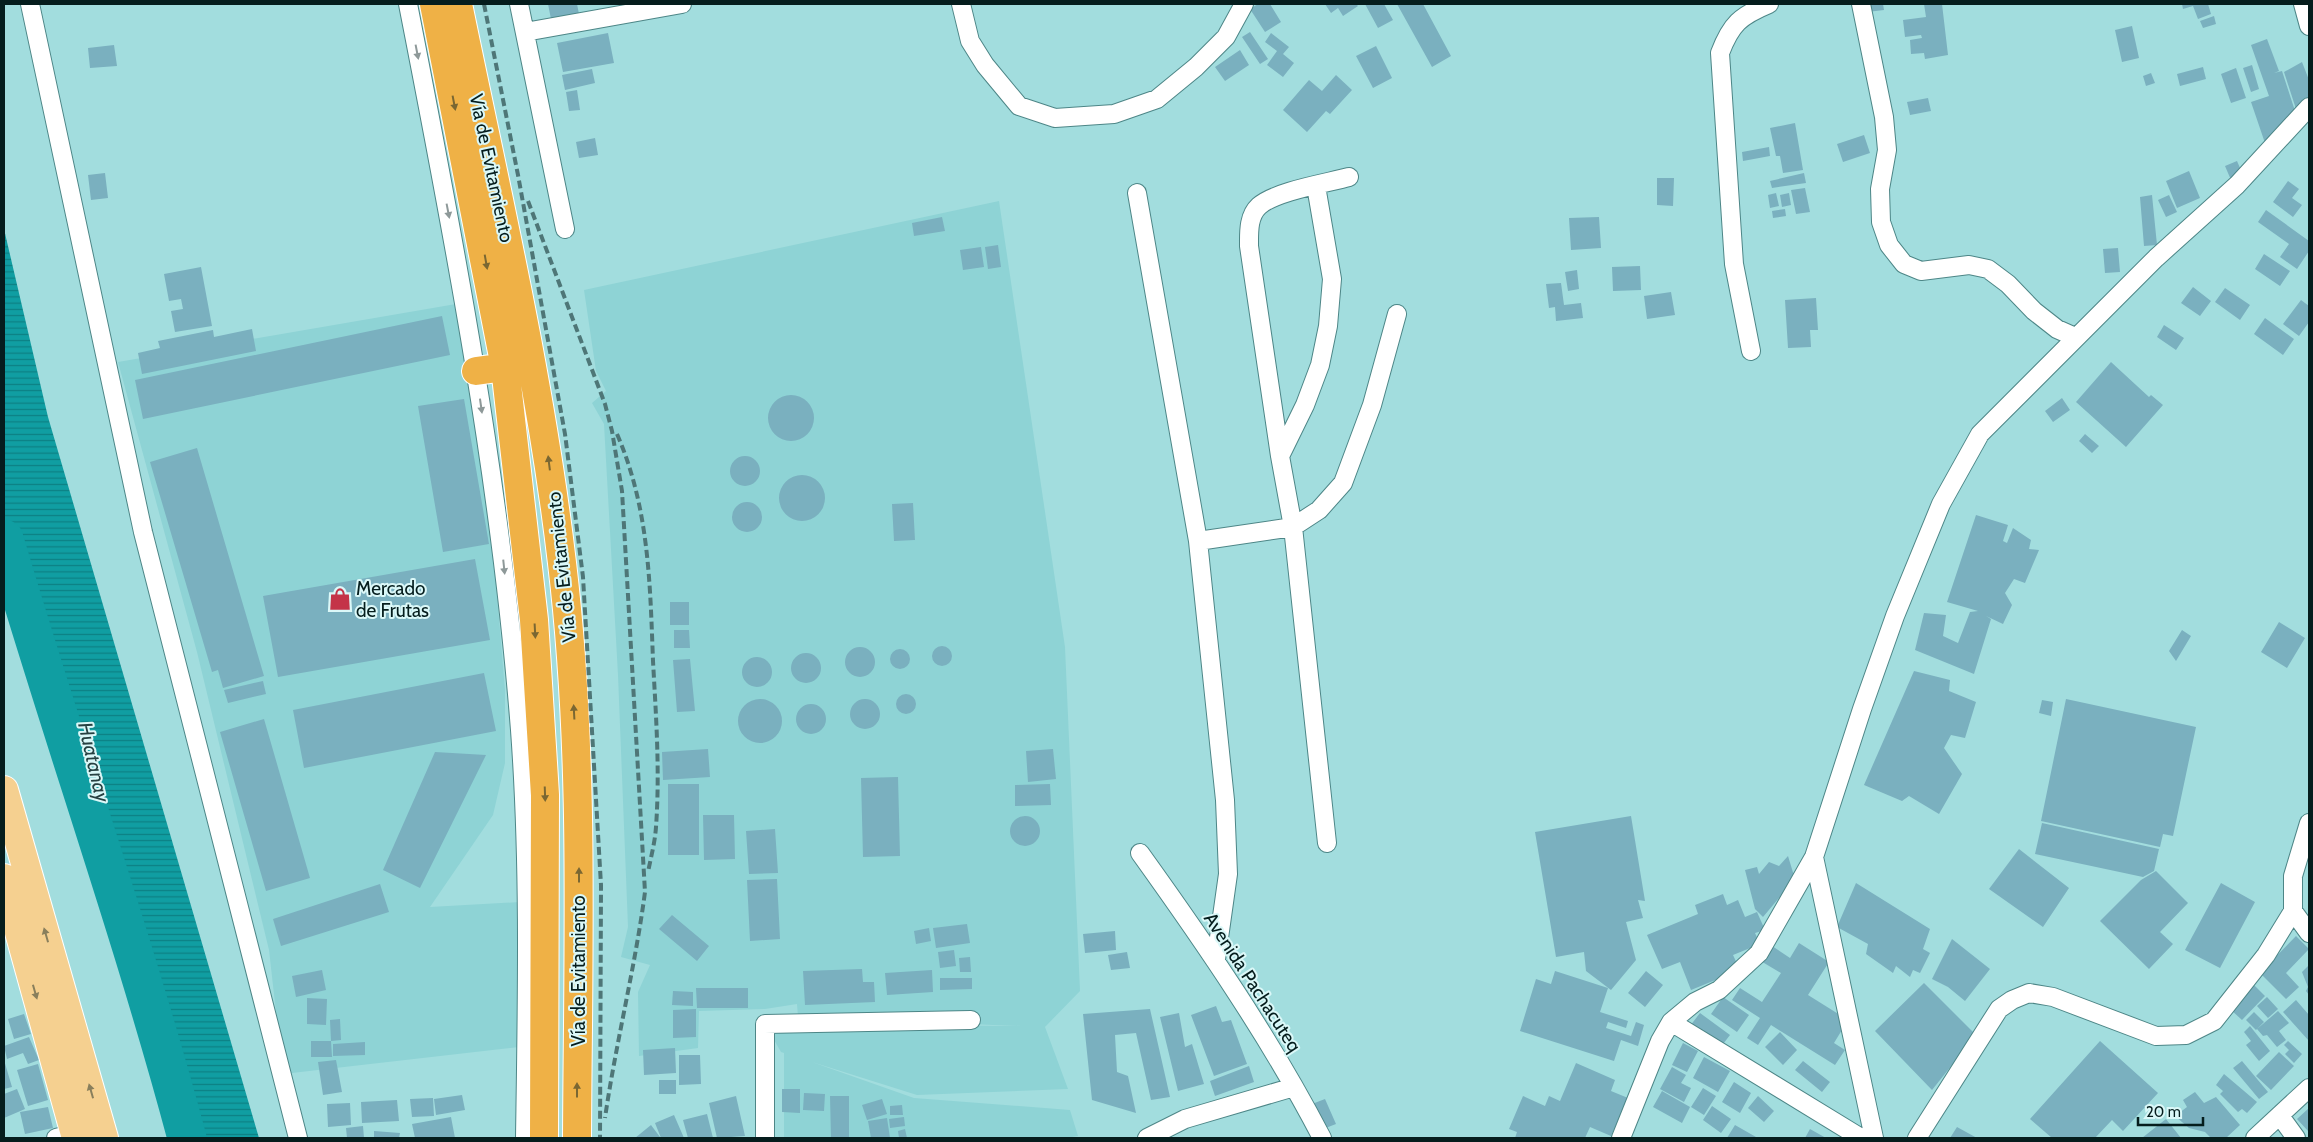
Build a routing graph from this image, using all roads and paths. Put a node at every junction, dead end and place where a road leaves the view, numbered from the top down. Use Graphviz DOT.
graph roads {
  1 [pos="30,4"];
  2 [pos="408,4"];
  3 [pos="434,4"];
  4 [pos="458,4"];
  5 [pos="519,4"];
  6 [pos="682,4"];
  7 [pos="961,4"];
  8 [pos="1244,4"];
  9 [pos="1768,4"];
  10 [pos="1862,4"];
  11 [pos="2303,4"];
  12 [pos="2309,26"];
  13 [pos="525,32"];
  14 [pos="2309,107"];
  15 [pos="1349,177"];
  16 [pos="1316,186"];
  17 [pos="1138,194"];
  18 [pos="564,229"];
  19 [pos="1396,314"];
  20 [pos="2076,337"];
  21 [pos="1751,351"];
  22 [pos="505,367"];
  23 [pos="476,371"];
  24 [pos="1280,456"];
  25 [pos="1293,527"];
  26 [pos="1198,541"];
  27 [pos="5,808"];
  28 [pos="2309,823"];
  29 [pos="1327,843"];
  30 [pos="1140,854"];
  31 [pos="1814,856"];
  32 [pos="4,878"];
  33 [pos="2293,911"];
  34 [pos="2309,933"];
  35 [pos="536,943"];
  36 [pos="1216,959"];
  37 [pos="971,1020"];
  38 [pos="1671,1022"];
  39 [pos="1294,1087"];
  40 [pos="2309,1088"];
  41 [pos="2280,1116"];
  42 [pos="103,1132"];
  43 [pos="69,1137"];
  44 [pos="298,1138"];
  45 [pos="525,1138"];
  46 [pos="544,1138"];
  47 [pos="577,1138"];
  48 [pos="765,1138"];
  49 [pos="1147,1138"];
  50 [pos="1322,1138"];
  51 [pos="1621,1138"];
  52 [pos="1861,1138"];
  53 [pos="1874,1138"];
  54 [pos="1918,1138"];
  55 [pos="2255,1138"];
  56 [pos="2296,1138"];
  1 -- 44 [label="street"];
  2 -- 23 [label="street, one-way"];
  3 -- 22 [label="highway, Vía de Evitamiento, one-way"];
  47 -- 4 [label="highway, Vía de Evitamiento, one-way"];
  5 -- 13 [label="street"];
  6 -- 13 [label="street"];
  7 -- 8 [label="street"];
  9 -- 21 [label="street"];
  10 -- 20 [label="street"];
  11 -- 12 [label="street"];
  13 -- 18 [label="street"];
  14 -- 20 [label="street"];
  15 -- 16 [label="street"];
  16 -- 24 [label="street"];
  16 -- 24 [label="street"];
  17 -- 26 [label="street"];
  19 -- 25 [label="street"];
  20 -- 31 [label="street"];
  22 -- 23 [label="highway"];
  22 -- 35 [label="highway, Vía de Evitamiento, one-way"];
  23 -- 35 [label="street, one-way"];
  24 -- 25 [label="street"];
  25 -- 26 [label="street"];
  25 -- 29 [label="street"];
  26 -- 36 [label="street"];
  42 -- 27 [label="main road, one-way"];
  28 -- 33 [label="street"];
  30 -- 36 [label="street, Avenida Pachacuteq"];
  31 -- 38 [label="street"];
  31 -- 53 [label="street"];
  32 -- 43 [label="main road, one-way"];
  33 -- 34 [label="street"];
  33 -- 54 [label="street"];
  35 -- 45 [label="street"];
  35 -- 46 [label="highway, Vía de Evitamiento"];
  36 -- 39 [label="street, Avenida Pachacuteq"];
  37 -- 48 [label="street"];
  38 -- 51 [label="street"];
  38 -- 52 [label="street"];
  39 -- 49 [label="street"];
  39 -- 50 [label="street, Avenida Pachacuteq"];
  40 -- 41 [label="street"];
  41 -- 55 [label="street"];
  41 -- 56 [label="street"];
  42 -- 43 [label="street"];
}
